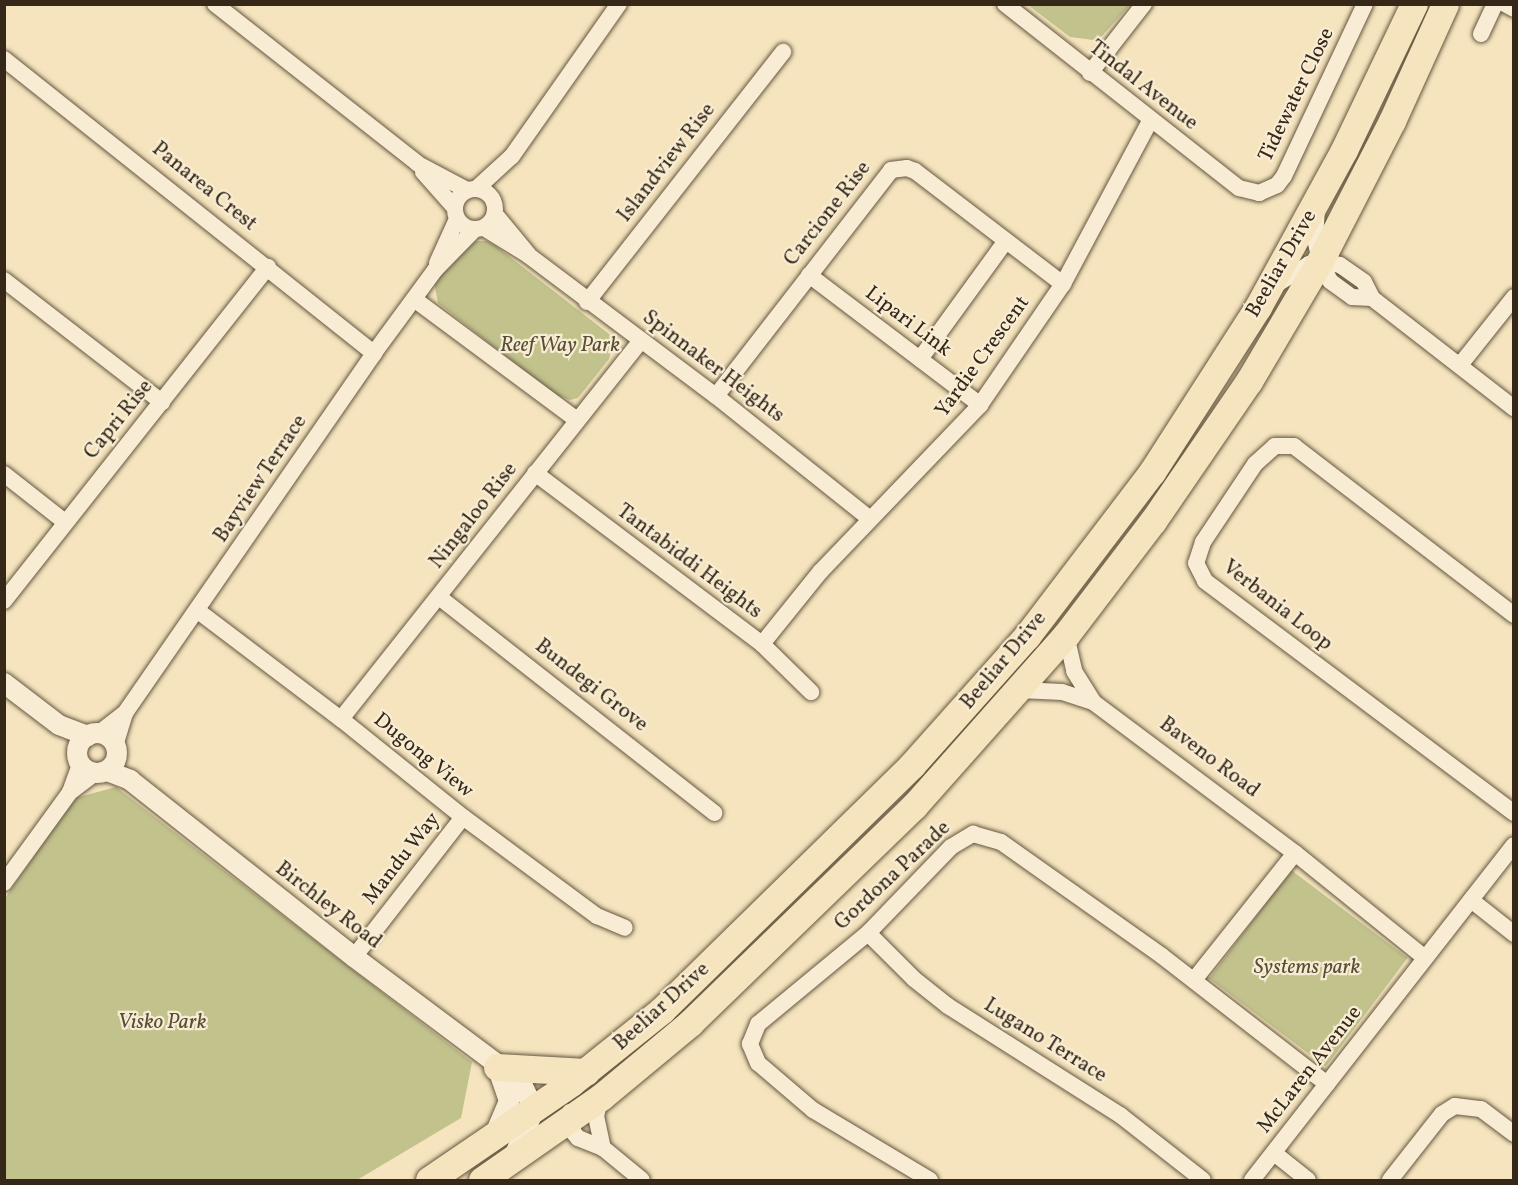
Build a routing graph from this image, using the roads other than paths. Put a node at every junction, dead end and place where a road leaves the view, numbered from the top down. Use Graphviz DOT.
graph roads {
  1 [pos="215,4"];
  2 [pos="619,4"];
  3 [pos="1005,4"];
  4 [pos="1144,4"];
  5 [pos="1365,4"];
  6 [pos="1414,4"];
  7 [pos="1444,4"];
  8 [pos="1495,4"];
  9 [pos="1505,4"];
  10 [pos="1514,9"];
  11 [pos="1481,34"];
  12 [pos="783,52"];
  13 [pos="4,59"];
  14 [pos="1090,73"];
  15 [pos="1150,121"];
  16 [pos="512,156"];
  17 [pos="418,164"];
  18 [pos="472,190"];
  19 [pos="1259,193"];
  20 [pos="1318,200"];
  21 [pos="494,207"];
  22 [pos="456,214"];
  23 [pos="479,229"];
  24 [pos="1005,242"];
  25 [pos="528,255"];
  26 [pos="1320,261"];
  27 [pos="268,267"];
  28 [pos="435,270"];
  29 [pos="809,275"];
  30 [pos="4,280"];
  31 [pos="1063,284"];
  32 [pos="1268,290"];
  33 [pos="1514,297"];
  34 [pos="414,299"];
  35 [pos="587,302"];
  36 [pos="641,340"];
  37 [pos="374,353"];
  38 [pos="920,359"];
  39 [pos="1460,365"];
  40 [pos="716,396"];
  41 [pos="162,402"];
  42 [pos="980,405"];
  43 [pos="1514,408"];
  44 [pos="577,420"];
  45 [pos="535,473"];
  46 [pos="4,474"];
  47 [pos="869,518"];
  48 [pos="65,522"];
  49 [pos="439,597"];
  50 [pos="4,601"];
  51 [pos="198,612"];
  52 [pos="1514,615"];
  53 [pos="1066,635"];
  54 [pos="762,644"];
  55 [pos="4,683"];
  56 [pos="1020,690"];
  57 [pos="811,692"];
  58 [pos="1093,702"];
  59 [pos="341,719"];
  60 [pos="97,754"];
  61 [pos="714,813"];
  62 [pos="1514,813"];
  63 [pos="463,817"];
  64 [pos="1514,845"];
  65 [pos="1296,854"];
  66 [pos="4,883"];
  67 [pos="1471,900"];
  68 [pos="625,928"];
  69 [pos="868,933"];
  70 [pos="1514,934"];
  71 [pos="354,957"];
  72 [pos="758,958"];
  73 [pos="1425,958"];
  74 [pos="1194,980"];
  75 [pos="632,1037"];
  76 [pos="497,1067"];
  77 [pos="579,1078"];
  78 [pos="1327,1084"];
  79 [pos="601,1096"];
  80 [pos="534,1110"];
  81 [pos="570,1118"];
  82 [pos="1514,1134"];
  83 [pos="493,1140"];
  84 [pos="603,1148"];
  85 [pos="1274,1153"];
  86 [pos="510,1162"];
  87 [pos="429,1180"];
  88 [pos="482,1180"];
  89 [pos="642,1180"];
  90 [pos="930,1180"];
  91 [pos="1203,1180"];
  92 [pos="1252,1180"];
  93 [pos="1308,1180"];
  94 [pos="1390,1180"];
  1 -- 17 [label="street"];
  2 -- 16 [label="street"];
  3 -- 14 [label="street, Tindal Avenue"];
  4 -- 14 [label="street"];
  5 -- 19 [label="street, Tidewater Close"];
  6 -- 20 [label="highway, Beeliar Drive"];
  7 -- 26 [label="highway, Beeliar Drive"];
  8 -- 11 [label="street"];
  9 -- 10 [label="street"];
  12 -- 35 [label="street, Islandview Rise"];
  13 -- 27 [label="street, Panarea Crest"];
  14 -- 15 [label="street, Tindal Avenue"];
  15 -- 19 [label="street, Tindal Avenue"];
  15 -- 31 [label="street, Yardie Crescent"];
  16 -- 18 [label="street"];
  16 -- 21 [label="street"];
  17 -- 18 [label="street"];
  17 -- 22 [label="street"];
  18 -- 21 [label="street, Spinnaker Heights"];
  18 -- 22 [label="street, Bayview Terrace"];
  20 -- 26 [label="street"];
  20 -- 32 [label="highway, Beeliar Drive"];
  21 -- 23 [label="street, Bayview Terrace"];
  21 -- 25 [label="street, Spinnaker Heights"];
  22 -- 23 [label="street, Spinnaker Heights"];
  22 -- 28 [label="street, Bayview Terrace"];
  23 -- 25 [label="street, Spinnaker Heights"];
  23 -- 28 [label="street, Bayview Terrace"];
  24 -- 29 [label="street, Carcione Rise"];
  24 -- 31 [label="street, Carcione Rise"];
  24 -- 38 [label="street"];
  25 -- 35 [label="street, Spinnaker Heights"];
  26 -- 32 [label="street"];
  26 -- 39 [label="street"];
  26 -- 53 [label="highway, Beeliar Drive"];
  27 -- 37 [label="street, Panarea Crest"];
  27 -- 41 [label="street, Capri Rise"];
  28 -- 34 [label="street, Bayview Terrace"];
  29 -- 38 [label="street, Lipari Link"];
  29 -- 40 [label="street, Carcione Rise"];
  30 -- 41 [label="street"];
  31 -- 42 [label="street, Yardie Crescent"];
  32 -- 75 [label="highway, Beeliar Drive"];
  33 -- 39 [label="street"];
  34 -- 37 [label="street, Bayview Terrace"];
  34 -- 44 [label="street"];
  35 -- 36 [label="street, Spinnaker Heights"];
  36 -- 40 [label="street, Spinnaker Heights"];
  36 -- 44 [label="street, Ningaloo Rise"];
  37 -- 51 [label="street, Bayview Terrace"];
  38 -- 42 [label="street, Lipari Link"];
  39 -- 43 [label="street"];
  40 -- 47 [label="street, Spinnaker Heights"];
  41 -- 48 [label="street, Capri Rise"];
  42 -- 47 [label="street, Yardie Crescent"];
  44 -- 45 [label="street, Ningaloo Rise"];
  45 -- 49 [label="street, Ningaloo Rise"];
  45 -- 54 [label="street, Tantabiddi Heights"];
  46 -- 48 [label="street"];
  47 -- 54 [label="street, Yardie Crescent"];
  48 -- 50 [label="street, Capri Rise"];
  49 -- 59 [label="street, Ningaloo Rise"];
  49 -- 61 [label="street, Bundegi Grove"];
  51 -- 59 [label="street, Dugong View"];
  51 -- 60 [label="street, Bayview Terrace"];
  52 -- 62 [label="street, Verbania Loop"];
  53 -- 56 [label="highway, Beeliar Drive"];
  53 -- 58 [label="street, Baveno Road"];
  54 -- 57 [label="street, Tantabiddi Heights"];
  55 -- 60 [label="street, Birchley Road"];
  56 -- 58 [label="street, Baveno Road"];
  56 -- 72 [label="highway, Beeliar Drive"];
  58 -- 65 [label="street, Baveno Road"];
  59 -- 63 [label="street, Dugong View"];
  60 -- 66 [label="street, Bayview Terrace"];
  60 -- 71 [label="street, Birchley Road"];
  63 -- 68 [label="street, Dugong View"];
  63 -- 71 [label="street, Mandu Way"];
  64 -- 67 [label="street, McLaren Avenue"];
  65 -- 73 [label="street, Baveno Road"];
  65 -- 74 [label="street"];
  67 -- 70 [label="street"];
  67 -- 73 [label="street, McLaren Avenue"];
  69 -- 74 [label="street, Gordona Parade"];
  69 -- 90 [label="street, Gordona Parade"];
  69 -- 91 [label="street, Lugano Terrace"];
  71 -- 76 [label="street, Birchley Road"];
  72 -- 75 [label="highway"];
  72 -- 79 [label="highway, Beeliar Drive"];
  73 -- 78 [label="street, McLaren Avenue"];
  74 -- 78 [label="street, Gordona Parade"];
  75 -- 77 [label="highway, Beeliar Drive"];
  76 -- 77 [label="highway"];
  76 -- 80 [label="street, Birchley Road"];
  76 -- 83 [label="street"];
  77 -- 80 [label="highway, Beeliar Drive"];
  77 -- 81 [label="street"];
  78 -- 85 [label="street, McLaren Avenue"];
  79 -- 81 [label="highway, Beeliar Drive"];
  79 -- 84 [label="street"];
  80 -- 83 [label="highway, Beeliar Drive"];
  80 -- 86 [label="street"];
  81 -- 84 [label="street"];
  81 -- 86 [label="highway, Beeliar Drive"];
  82 -- 94 [label="street"];
  83 -- 87 [label="highway, Beeliar Drive"];
  84 -- 89 [label="street"];
  85 -- 92 [label="street, McLaren Avenue"];
  85 -- 93 [label="street"];
  86 -- 88 [label="highway, Beeliar Drive"];
}
